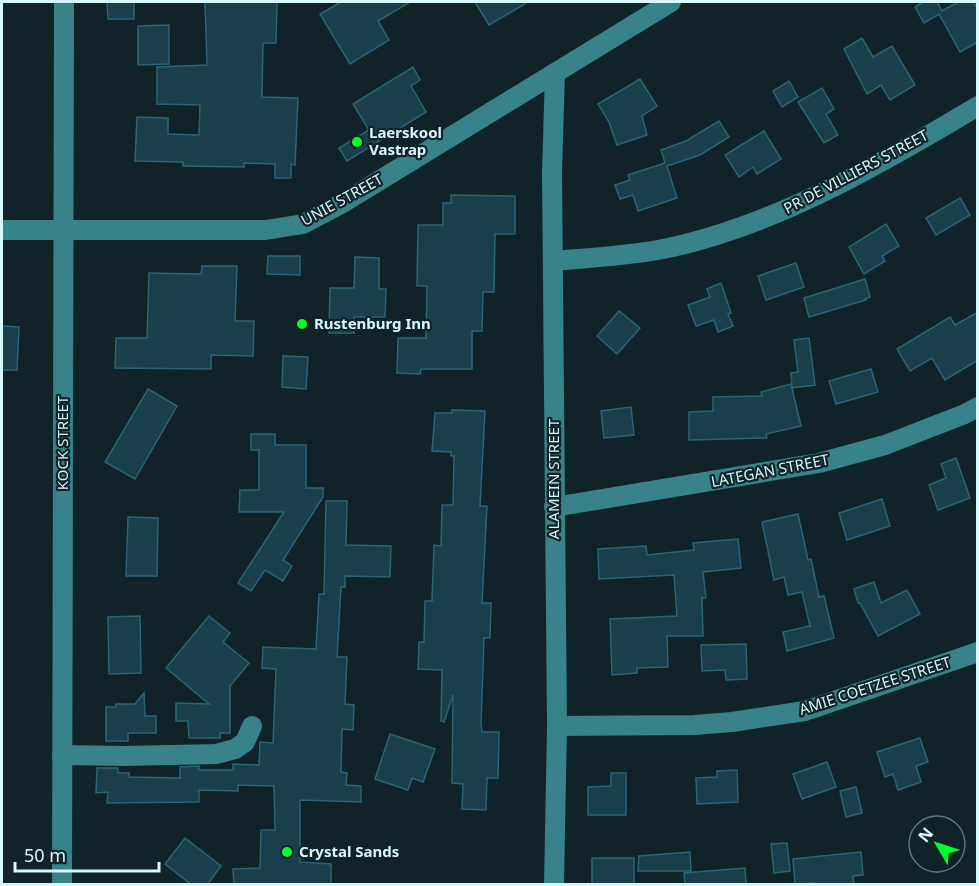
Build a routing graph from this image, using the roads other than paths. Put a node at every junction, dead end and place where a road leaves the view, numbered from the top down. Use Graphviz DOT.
graph roads {
  1 [pos="64,2"];
  2 [pos="671,2"];
  3 [pos="555,73"];
  4 [pos="978,105"];
  5 [pos="2,230"];
  6 [pos="64,230"];
  7 [pos="553,261"];
  8 [pos="978,407"];
  9 [pos="554,507"];
  10 [pos="978,652"];
  11 [pos="252,726"];
  12 [pos="557,726"];
  13 [pos="62,755"];
  14 [pos="62,885"];
  15 [pos="554,885"];
  1 -- 6 [label="street, KOCK STREET"];
  2 -- 3 [label="street, UNIE STREET"];
  3 -- 6 [label="street, UNIE STREET"];
  3 -- 7 [label="street, ALAMEIN STREET"];
  4 -- 7 [label="street, PR DE VILLIERS STREET"];
  5 -- 6 [label="street, UNIE STREET"];
  6 -- 13 [label="street, KOCK STREET"];
  7 -- 9 [label="street, ALAMEIN STREET"];
  8 -- 9 [label="street, LATEGAN STREET"];
  9 -- 12 [label="street, ALAMEIN STREET"];
  10 -- 12 [label="street, AMIE COETZEE STREET"];
  11 -- 13 [label="street"];
  12 -- 15 [label="street, ALAMEIN STREET"];
  13 -- 14 [label="street, KOCK STREET"];
}
